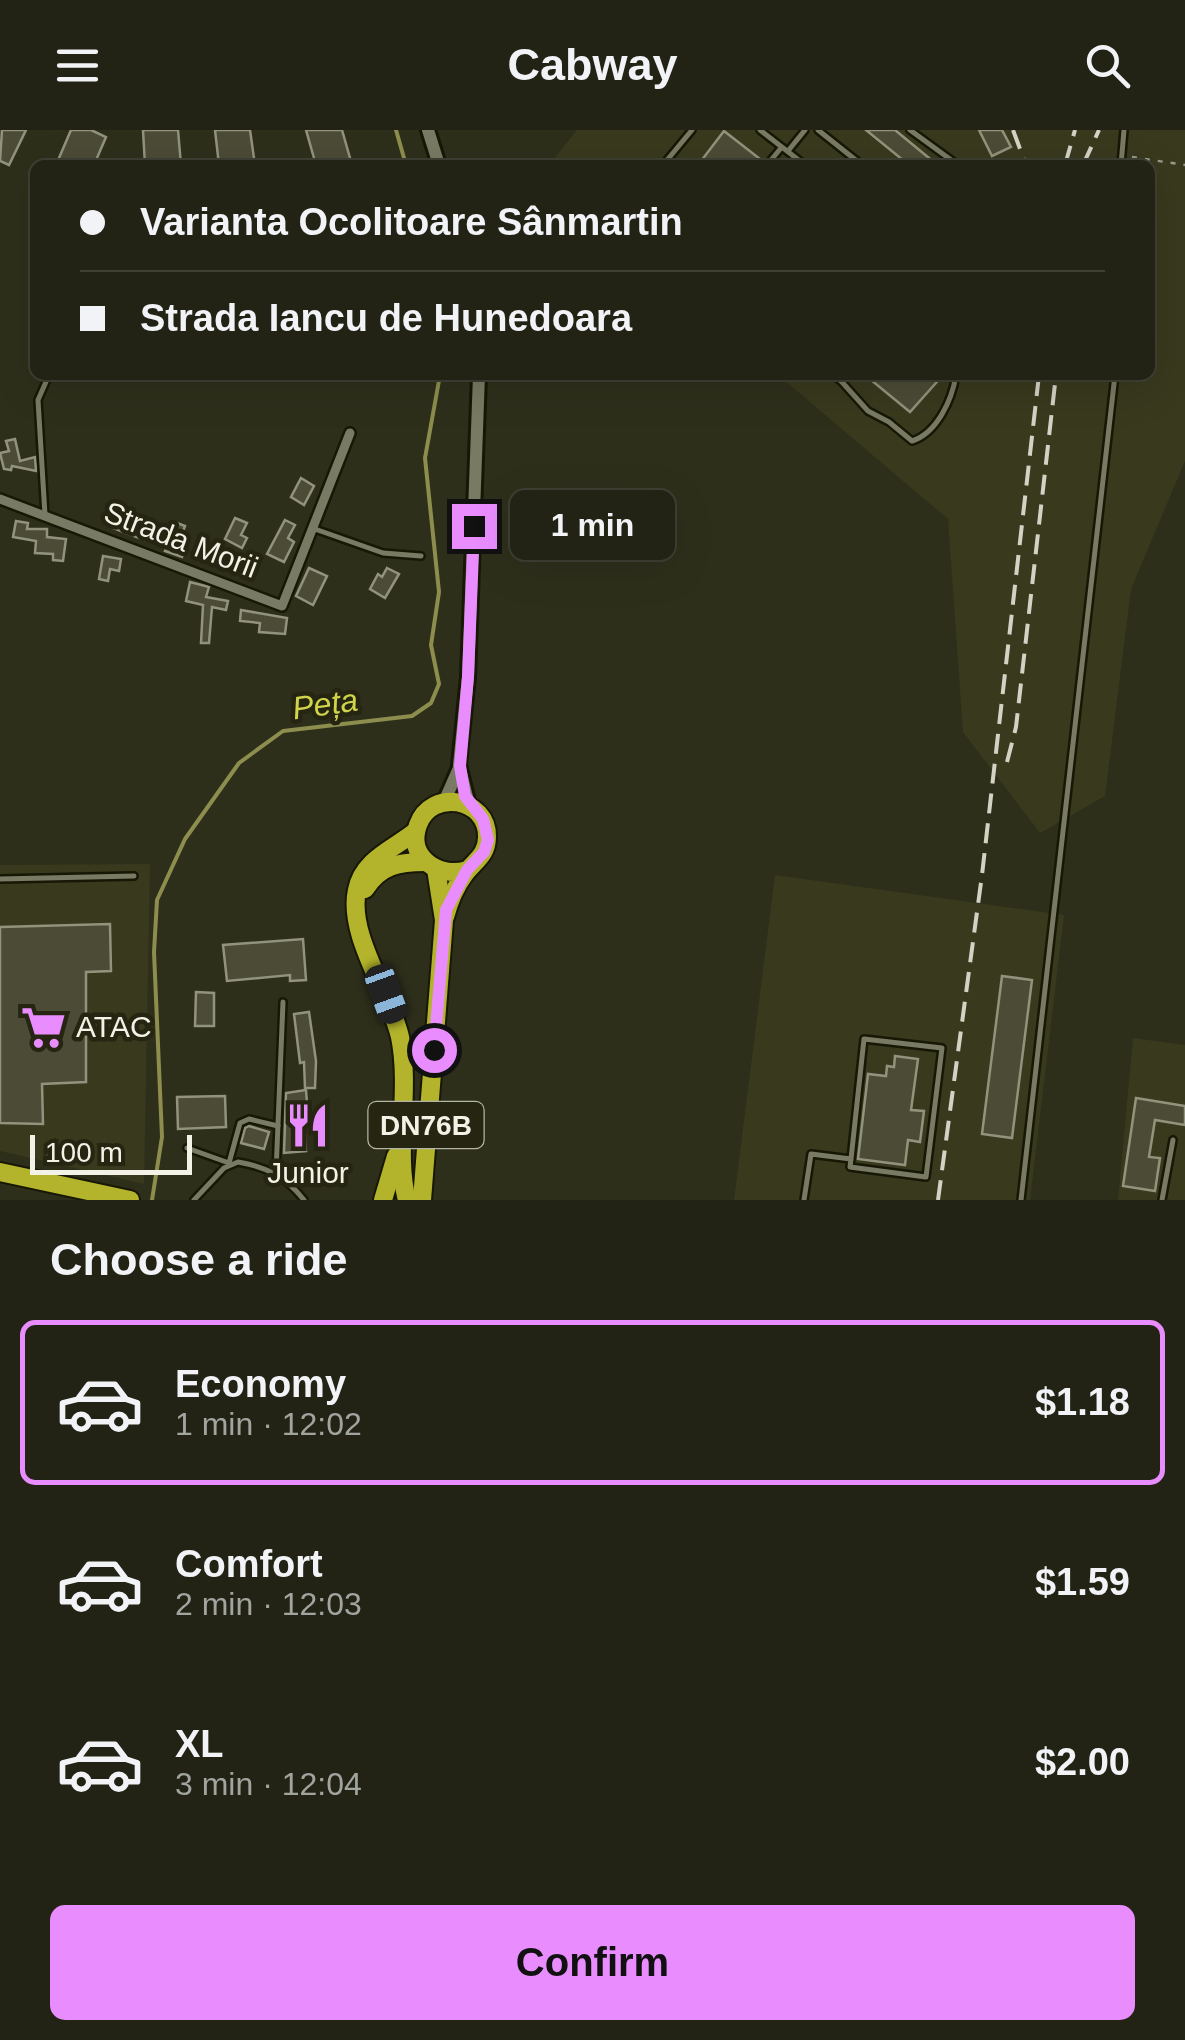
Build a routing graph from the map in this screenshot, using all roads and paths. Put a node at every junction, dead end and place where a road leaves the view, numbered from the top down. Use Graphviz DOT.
graph roads {
  1 [pos="428,130"];
  2 [pos="692,130"];
  3 [pos="760,130"];
  4 [pos="805,130"];
  5 [pos="910,130"];
  6 [pos="1124,130"];
  7 [pos="822,131"];
  8 [pos="785,149"];
  9 [pos="1122,156"];
  10 [pos="438,160"];
  11 [pos="666,160"];
  12 [pos="773,160"];
  13 [pos="799,160"];
  14 [pos="856,160"];
  15 [pos="951,160"];
  16 [pos="1122,160"];
  17 [pos="1150,160"];
  18 [pos="1155,161"];
  19 [pos="1185,165"];
  20 [pos="48,380"];
  21 [pos="479,380"];
  22 [pos="845,380"];
  23 [pos="954,380"];
  24 [pos="1115,380"];
  25 [pos="350,432"];
  26 [pos="0,499"];
  27 [pos="46,515"];
  28 [pos="312,528"];
  29 [pos="421,556"];
  30 [pos="460,766"];
  31 [pos="444,802"];
  32 [pos="469,806"];
  33 [pos="416,831"];
  34 [pos="431,866"];
  35 [pos="467,870"];
  36 [pos="134,876"];
  37 [pos="0,879"];
  38 [pos="357,913"];
  39 [pos="444,920"];
  40 [pos="282,1002"];
  41 [pos="405,1122"];
  42 [pos="278,1126"];
  43 [pos="1174,1140"];
  44 [pos="187,1148"];
  45 [pos="850,1160"];
  46 [pos="230,1163"];
  47 [pos="0,1172"];
  48 [pos="276,1173"];
  49 [pos="0,1184"];
  50 [pos="72,1200"];
  51 [pos="130,1200"];
  52 [pos="194,1200"];
  53 [pos="304,1200"];
  54 [pos="382,1200"];
  55 [pos="407,1200"];
  56 [pos="422,1200"];
  57 [pos="804,1200"];
  58 [pos="1020,1200"];
  59 [pos="1162,1200"];
  1 -- 10 [label="street"];
  2 -- 11 [label="lane"];
  3 -- 8 [label="lane"];
  4 -- 8 [label="lane"];
  5 -- 15 [label="lane"];
  6 -- 9 [label="lane"];
  7 -- 14 [label="lane"];
  8 -- 12 [label="lane"];
  8 -- 13 [label="lane"];
  9 -- 16 [label="lane"];
  9 -- 17 [label="path"];
  18 -- 19 [label="path"];
  20 -- 27 [label="lane"];
  21 -- 30 [label="street"];
  22 -- 23 [label="lane"];
  24 -- 58 [label="lane"];
  25 -- 28 [label="street, Strada Morii"];
  26 -- 27 [label="street, Strada Morii"];
  27 -- 28 [label="street, Strada Morii"];
  28 -- 29 [label="lane"];
  30 -- 31 [label="street"];
  30 -- 32 [label="street"];
  31 -- 32 [label="highway"];
  31 -- 33 [label="highway"];
  32 -- 35 [label="highway"];
  33 -- 34 [label="highway"];
  33 -- 38 [label="highway"];
  34 -- 35 [label="highway"];
  34 -- 38 [label="highway"];
  34 -- 39 [label="highway, DN76B"];
  35 -- 39 [label="highway, DN76B"];
  36 -- 37 [label="lane"];
  38 -- 41 [label="highway"];
  39 -- 56 [label="highway, DN76B"];
  40 -- 42 [label="lane"];
  41 -- 54 [label="highway"];
  41 -- 55 [label="highway"];
  42 -- 46 [label="lane"];
  42 -- 48 [label="lane"];
  43 -- 59 [label="lane"];
  44 -- 46 [label="lane"];
  45 -- 45 [label="lane"];
  45 -- 57 [label="lane"];
  46 -- 48 [label="lane"];
  46 -- 52 [label="lane"];
  47 -- 51 [label="highway"];
  48 -- 53 [label="lane"];
  49 -- 50 [label="highway"];
}
